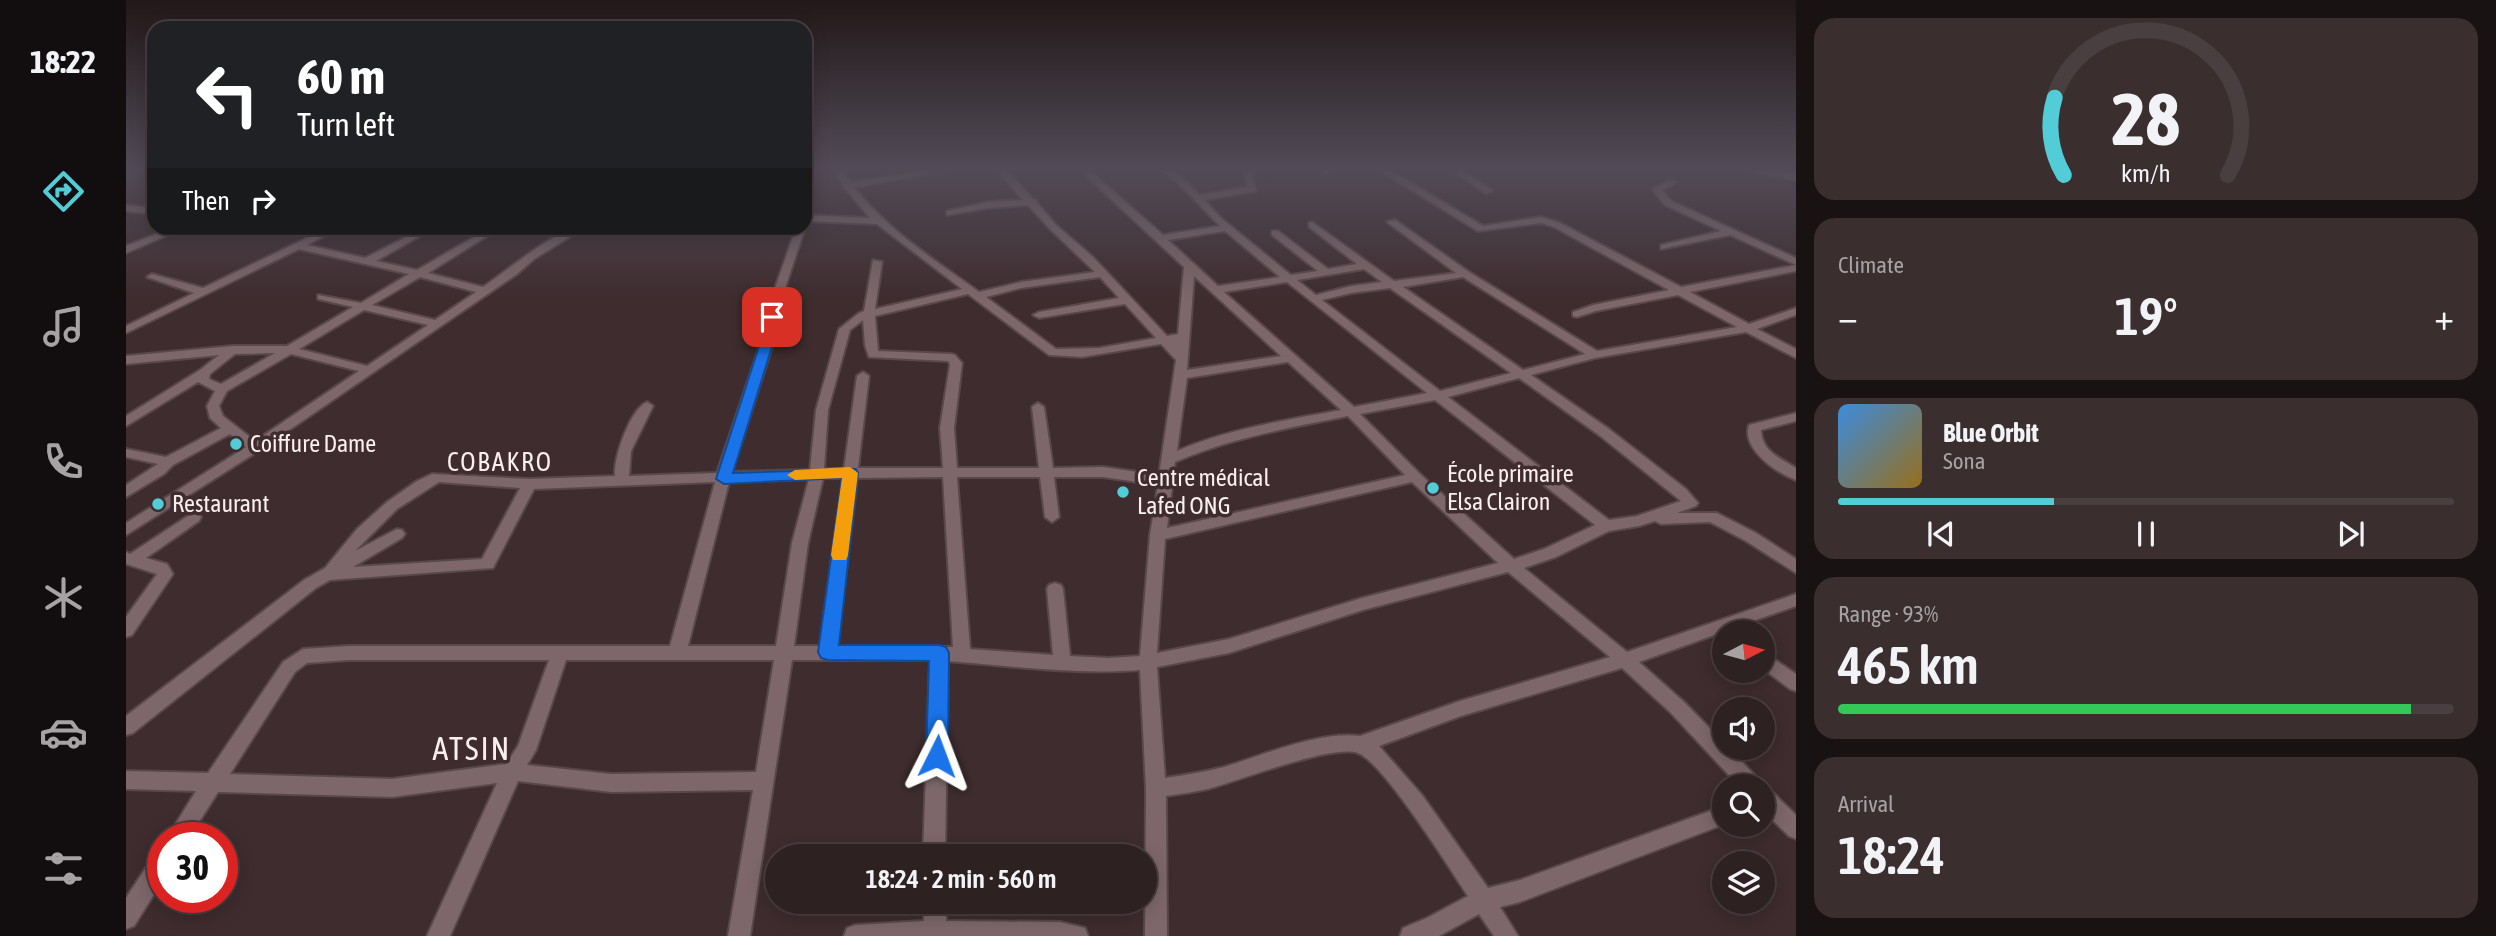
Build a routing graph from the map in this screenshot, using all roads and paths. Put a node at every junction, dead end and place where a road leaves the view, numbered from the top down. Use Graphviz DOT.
graph roads {
  1 [pos="870,213"];
  2 [pos="956,213"];
  3 [pos="1041,213"];
  4 [pos="1130,213"];
  5 [pos="1212,213"];
  6 [pos="1454,213"];
  7 [pos="1689,213"];
  8 [pos="950,214"];
  9 [pos="812,218"];
  10 [pos="879,220"];
  11 [pos="1392,222"];
  12 [pos="1312,225"];
  13 [pos="1227,228"];
  14 [pos="1731,232"];
  15 [pos="1275,233"];
  16 [pos="162,235"];
  17 [pos="320,235"];
  18 [pos="417,235"];
  19 [pos="485,235"];
  20 [pos="567,235"];
  21 [pos="798,235"];
  22 [pos="1162,238"];
  23 [pos="298,246"];
  24 [pos="1665,247"];
  25 [pos="126,250"];
  26 [pos="368,261"];
  27 [pos="877,262"];
  28 [pos="1796,262"];
  29 [pos="1189,266"];
  30 [pos="1366,266"];
  31 [pos="1796,268"];
  32 [pos="1326,272"];
  33 [pos="421,274"];
  34 [pos="1102,274"];
  35 [pos="1465,274"];
  36 [pos="152,277"];
  37 [pos="1291,278"];
  38 [pos="1393,283"];
  39 [pos="1216,290"];
  40 [pos="484,291"];
  41 [pos="1680,291"];
  42 [pos="204,292"];
  43 [pos="972,294"];
  44 [pos="322,297"];
  45 [pos="1314,299"];
  46 [pos="1128,300"];
  47 [pos="359,306"];
  48 [pos="1796,312"];
  49 [pos="872,313"];
  50 [pos="1577,314"];
  51 [pos="1038,316"];
  52 [pos="435,323"];
  53 [pos="1748,328"];
  54 [pos="126,330"];
  55 [pos="1182,337"];
  56 [pos="1162,338"];
  57 [pos="286,349"];
  58 [pos="233,350"];
  59 [pos="1796,354"];
  60 [pos="1595,355"];
  61 [pos="1290,358"];
  62 [pos="1182,359"];
  63 [pos="126,360"];
  64 [pos="369,370"];
  65 [pos="204,373"];
  66 [pos="1523,374"];
  67 [pos="1181,375"];
  68 [pos="863,376"];
  69 [pos="222,389"];
  70 [pos="1439,395"];
  71 [pos="646,406"];
  72 [pos="1038,407"];
  73 [pos="1352,413"];
  74 [pos="1796,417"];
  75 [pos="126,422"];
  76 [pos="231,428"];
  77 [pos="255,447"];
  78 [pos="126,453"];
  79 [pos="1169,460"];
  80 [pos="168,462"];
  81 [pos="850,473"];
  82 [pos="817,474"];
  83 [pos="952,474"];
  84 [pos="1047,474"];
  85 [pos="1796,475"];
  86 [pos="1415,477"];
  87 [pos="622,479"];
  88 [pos="724,479"];
  89 [pos="1166,481"];
  90 [pos="529,484"];
  91 [pos="126,492"];
  92 [pos="194,517"];
  93 [pos="1052,517"];
  94 [pos="1639,520"];
  95 [pos="1606,526"];
  96 [pos="126,530"];
  97 [pos="397,534"];
  98 [pos="1158,535"];
  99 [pos="129,559"];
  100 [pos="1511,566"];
  101 [pos="1796,567"];
  102 [pos="329,574"];
  103 [pos="1055,589"];
  104 [pos="1796,600"];
  105 [pos="1746,620"];
  106 [pos="126,630"];
  107 [pos="1712,632"];
  108 [pos="828,652"];
  109 [pos="560,653"];
  110 [pos="939,653"];
  111 [pos="677,654"];
  112 [pos="783,654"];
  113 [pos="962,654"];
  114 [pos="1625,660"];
  115 [pos="1148,662"];
  116 [pos="1062,663"];
  117 [pos="1775,668"];
  118 [pos="1796,684"];
  119 [pos="126,727"];
  120 [pos="1362,744"];
  121 [pos="512,772"];
  122 [pos="1740,774"];
  123 [pos="126,780"];
  124 [pos="765,781"];
  125 [pos="212,783"];
  126 [pos="1156,789"];
  127 [pos="1775,809"];
  128 [pos="1712,819"];
  129 [pos="187,822"];
  130 [pos="1796,829"];
  131 [pos="934,844"];
  132 [pos="147,885"];
  133 [pos="1482,900"];
  134 [pos="935,914"];
  135 [pos="126,918"];
  136 [pos="935,934"];
  137 [pos="439,936"];
  138 [pos="739,936"];
  139 [pos="855,936"];
  140 [pos="1077,936"];
  141 [pos="1156,936"];
  142 [pos="1411,936"];
  143 [pos="1507,936"];
  1 -- 10 [label="street"];
  2 -- 8 [label="street"];
  3 -- 34 [label="street"];
  4 -- 22 [label="street"];
  5 -- 13 [label="street"];
  6 -- 41 [label="street"];
  7 -- 14 [label="street"];
  9 -- 10 [label="street"];
  10 -- 43 [label="street"];
  11 -- 35 [label="street"];
  12 -- 30 [label="street"];
  13 -- 22 [label="street"];
  13 -- 37 [label="street"];
  14 -- 24 [label="street"];
  14 -- 28 [label="street"];
  15 -- 32 [label="street"];
  16 -- 25 [label="street"];
  17 -- 23 [label="street"];
  18 -- 26 [label="street"];
  19 -- 33 [label="street"];
  20 -- 40 [label="street"];
  21 -- 88 [label="street"];
  22 -- 29 [label="street"];
  23 -- 26 [label="street"];
  23 -- 42 [label="street"];
  26 -- 33 [label="street"];
  27 -- 49 [label="street"];
  29 -- 39 [label="street"];
  29 -- 55 [label="street"];
  30 -- 32 [label="street"];
  30 -- 38 [label="street"];
  31 -- 41 [label="street"];
  32 -- 37 [label="street"];
  33 -- 40 [label="street"];
  33 -- 47 [label="street"];
  34 -- 43 [label="street"];
  34 -- 46 [label="street"];
  35 -- 38 [label="street"];
  35 -- 60 [label="street"];
  36 -- 42 [label="street"];
  37 -- 39 [label="street"];
  37 -- 45 [label="street"];
  38 -- 45 [label="street"];
  38 -- 66 [label="street"];
  39 -- 61 [label="street"];
  40 -- 52 [label="street"];
  41 -- 50 [label="street"];
  41 -- 53 [label="street"];
  42 -- 54 [label="street"];
  43 -- 49 [label="street"];
  43 -- 56 [label="street"];
  44 -- 47 [label="street"];
  45 -- 70 [label="street"];
  46 -- 51 [label="street"];
  46 -- 56 [label="street"];
  47 -- 52 [label="street"];
  47 -- 57 [label="street"];
  48 -- 53 [label="street"];
  49 -- 82 [label="street"];
  49 -- 83 [label="street"];
  52 -- 64 [label="street"];
  53 -- 59 [label="street"];
  53 -- 60 [label="street"];
  55 -- 56 [label="street"];
  55 -- 62 [label="street"];
  56 -- 62 [label="street"];
  57 -- 58 [label="street"];
  57 -- 64 [label="street"];
  57 -- 69 [label="street"];
  58 -- 63 [label="street"];
  58 -- 65 [label="street"];
  60 -- 66 [label="street"];
  61 -- 67 [label="street"];
  61 -- 73 [label="street"];
  62 -- 67 [label="street"];
  64 -- 77 [label="street"];
  65 -- 69 [label="street"];
  65 -- 75 [label="street"];
  66 -- 70 [label="street"];
  66 -- 94 [label="street"];
  67 -- 79 [label="street"];
  68 -- 81 [label="street"];
  69 -- 76 [label="street"];
  70 -- 73 [label="street"];
  70 -- 95 [label="street"];
  71 -- 87 [label="street"];
  72 -- 84 [label="street"];
  73 -- 79 [label="street"];
  73 -- 86 [label="street"];
  74 -- 85 [label="street"];
  76 -- 77 [label="street"];
  76 -- 80 [label="street"];
  77 -- 96 [label="street"];
  78 -- 80 [label="street"];
  79 -- 89 [label="street"];
  80 -- 91 [label="street"];
  81 -- 82 [label="street"];
  81 -- 83 [label="street"];
  81 -- 108 [label="street"];
  82 -- 88 [label="street"];
  82 -- 112 [label="street"];
  83 -- 84 [label="street"];
  83 -- 113 [label="street"];
  84 -- 89 [label="street"];
  84 -- 93 [label="street"];
  86 -- 98 [label="street"];
  86 -- 100 [label="street"];
  87 -- 88 [label="street"];
  87 -- 90 [label="street"];
  88 -- 111 [label="street"];
  89 -- 98 [label="street"];
  90 -- 102 [label="street"];
  90 -- 102 [label="street"];
  92 -- 99 [label="street"];
  94 -- 95 [label="street"];
  94 -- 101 [label="street"];
  95 -- 100 [label="street"];
  97 -- 102 [label="street"];
  98 -- 115 [label="street"];
  99 -- 106 [label="street"];
  100 -- 114 [label="street"];
  100 -- 115 [label="street"];
  102 -- 119 [label="street"];
  103 -- 116 [label="street"];
  104 -- 105 [label="street"];
  107 -- 114 [label="street"];
  108 -- 110 [label="street"];
  108 -- 112 [label="street"];
  109 -- 111 [label="street"];
  109 -- 121 [label="street"];
  109 -- 125 [label="street"];
  110 -- 113 [label="street"];
  110 -- 131 [label="street"];
  111 -- 112 [label="street"];
  112 -- 124 [label="street"];
  113 -- 116 [label="street"];
  114 -- 120 [label="street"];
  114 -- 122 [label="street"];
  115 -- 116 [label="street"];
  115 -- 126 [label="street"];
  117 -- 118 [label="street"];
  120 -- 126 [label="street"];
  120 -- 133 [label="street"];
  121 -- 124 [label="street"];
  121 -- 125 [label="street"];
  121 -- 137 [label="street"];
  123 -- 125 [label="street"];
  124 -- 138 [label="street"];
  125 -- 129 [label="street"];
  126 -- 141 [label="street"];
  127 -- 130 [label="street"];
  128 -- 133 [label="street"];
  132 -- 135 [label="street"];
  133 -- 142 [label="street"];
  133 -- 143 [label="street"];
  134 -- 136 [label="street"];
  136 -- 139 [label="street"];
  136 -- 140 [label="street"];
}
